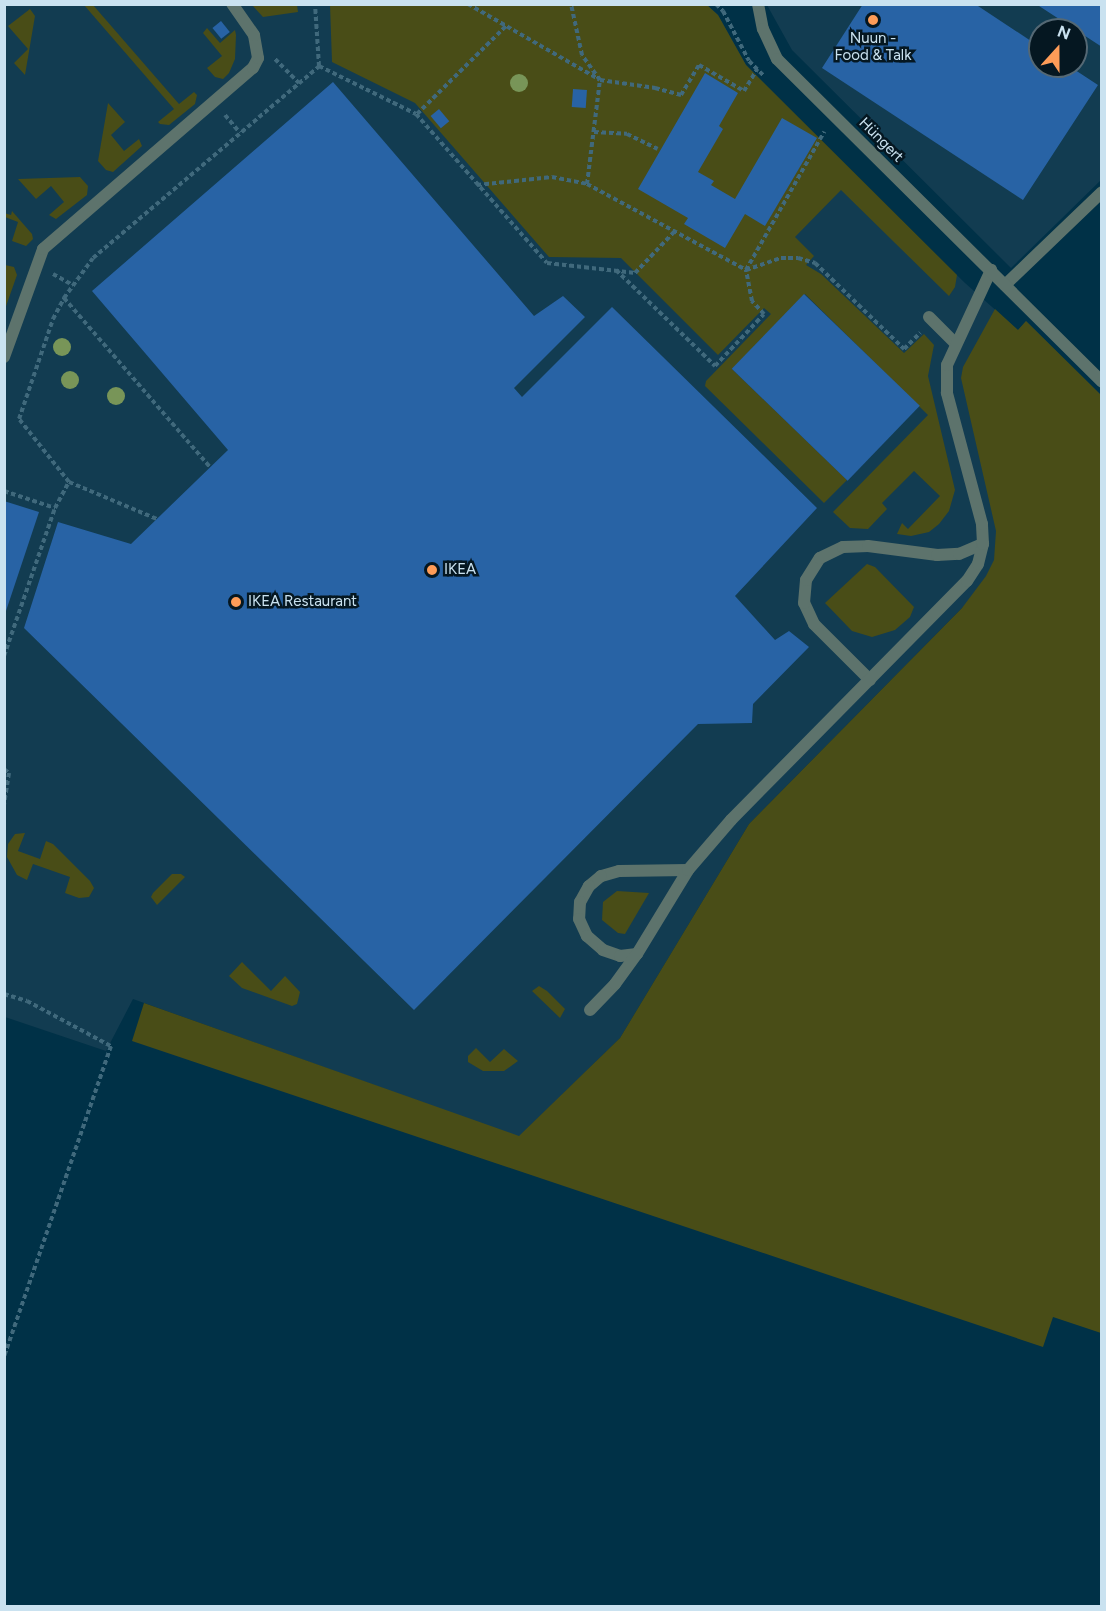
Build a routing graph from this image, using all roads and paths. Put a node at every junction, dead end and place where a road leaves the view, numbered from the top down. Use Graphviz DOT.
graph roads {
  1 [pos="232,4"];
  2 [pos="315,4"];
  3 [pos="468,4"];
  4 [pos="571,4"];
  5 [pos="758,4"];
  6 [pos="506,26"];
  7 [pos="258,52"];
  8 [pos="319,66"];
  9 [pos="757,69"];
  10 [pos="600,80"];
  11 [pos="299,83"];
  12 [pos="416,114"];
  13 [pos="834,115"];
  14 [pos="594,132"];
  15 [pos="658,149"];
  16 [pos="587,184"];
  17 [pos="477,185"];
  18 [pos="1101,192"];
  19 [pos="674,232"];
  20 [pos="615,270"];
  21 [pos="746,270"];
  22 [pos="991,270"];
  23 [pos="1005,285"];
  24 [pos="64,298"];
  25 [pos="930,319"];
  26 [pos="956,344"];
  27 [pos="4,357"];
  28 [pos="1101,382"];
  29 [pos="210,467"];
  30 [pos="69,482"];
  31 [pos="4,491"];
  32 [pos="55,508"];
  33 [pos="157,519"];
  34 [pos="983,544"];
  35 [pos="4,656"];
  36 [pos="870,680"];
  37 [pos="4,769"];
  38 [pos="4,806"];
  39 [pos="688,870"];
  40 [pos="637,954"];
  41 [pos="4,994"];
  42 [pos="590,1010"];
  43 [pos="4,1356"];
  1 -- 7 [label="street"];
  2 -- 8 [label="path"];
  3 -- 6 [label="path"];
  4 -- 10 [label="path"];
  5 -- 13 [label="street, Hüngert"];
  6 -- 10 [label="path"];
  6 -- 12 [label="path"];
  7 -- 11 [label="path"];
  7 -- 27 [label="street"];
  8 -- 11 [label="path"];
  8 -- 12 [label="path"];
  9 -- 10 [label="path"];
  10 -- 14 [label="path"];
  11 -- 24 [label="path"];
  12 -- 17 [label="path"];
  13 -- 21 [label="path"];
  13 -- 22 [label="street, Hüngert"];
  14 -- 15 [label="path"];
  14 -- 16 [label="path"];
  16 -- 17 [label="path"];
  16 -- 19 [label="path"];
  17 -- 20 [label="path"];
  18 -- 23 [label="street"];
  19 -- 20 [label="path"];
  19 -- 21 [label="path"];
  20 -- 21 [label="path"];
  21 -- 25 [label="path"];
  22 -- 23 [label="street, Hüngert"];
  22 -- 26 [label="street"];
  23 -- 28 [label="street, Hüngert"];
  24 -- 29 [label="path"];
  24 -- 30 [label="path"];
  25 -- 26 [label="street"];
  26 -- 34 [label="street"];
  30 -- 32 [label="path"];
  30 -- 33 [label="path"];
  31 -- 32 [label="path"];
  32 -- 35 [label="path"];
  34 -- 36 [label="street"];
  34 -- 36 [label="street"];
  36 -- 39 [label="street"];
  37 -- 38 [label="path"];
  39 -- 40 [label="street"];
  39 -- 40 [label="street"];
  40 -- 42 [label="street"];
  41 -- 43 [label="path"];
}
